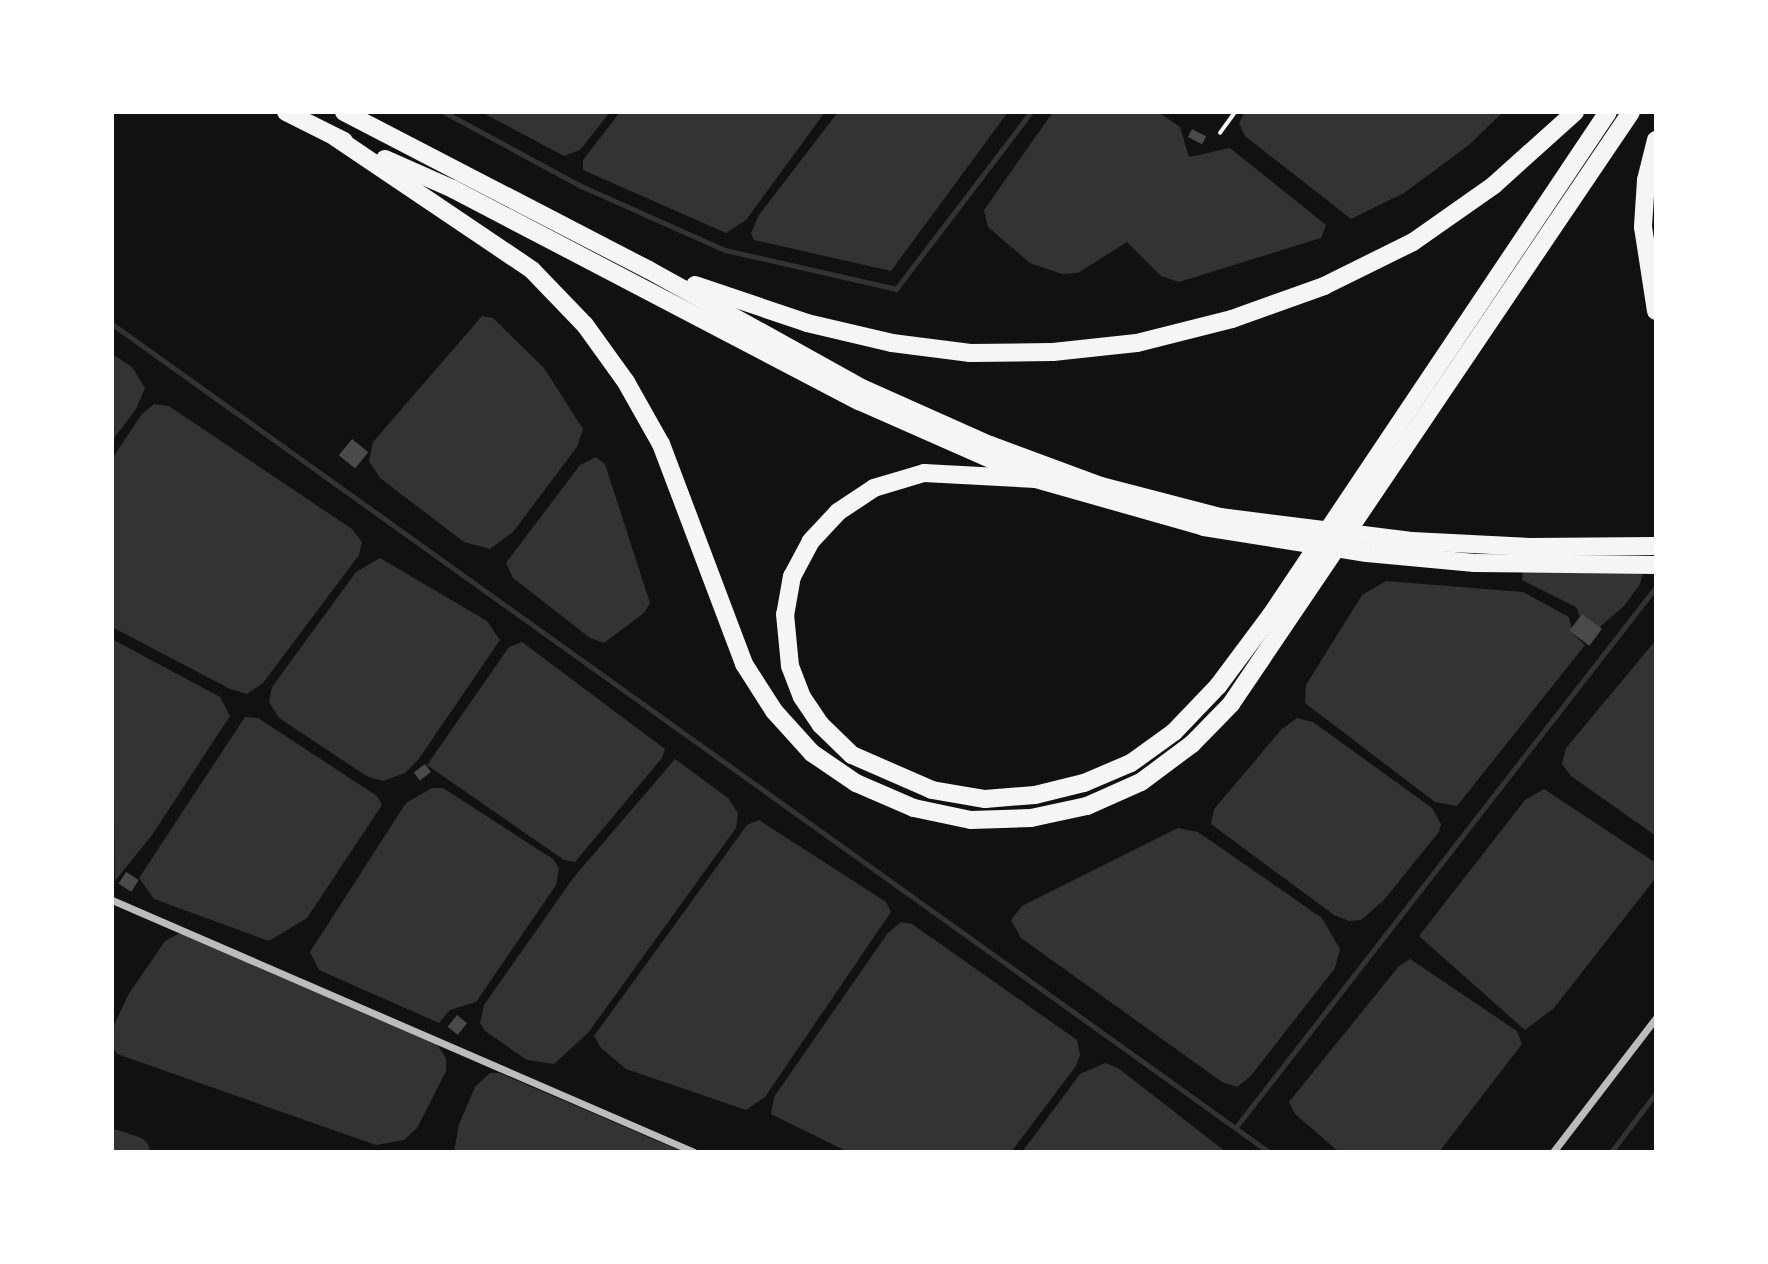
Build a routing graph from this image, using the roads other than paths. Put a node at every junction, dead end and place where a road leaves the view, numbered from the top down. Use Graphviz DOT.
graph roads {
  1 [pos="286,112"];
  2 [pos="344,112"];
  3 [pos="1576,112"];
  4 [pos="1608,112"];
  5 [pos="1631,112"];
  6 [pos="335,137"];
  7 [pos="1656,141"];
  8 [pos="649,270"];
  9 [pos="1656,311"];
  10 [pos="862,395"];
  11 [pos="1036,479"];
  12 [pos="1656,546"];
  13 [pos="1656,565"];
  14 [pos="112,900"];
  15 [pos="1656,1018"];
  16 [pos="694,1152"];
  17 [pos="1553,1152"];
  1 -- 6 [label="highway"];
  2 -- 8 [label="highway"];
  3 -- 8 [label="highway"];
  4 -- 11 [label="highway"];
  5 -- 6 [label="highway"];
  6 -- 10 [label="highway"];
  7 -- 9 [label="highway"];
  8 -- 10 [label="highway"];
  10 -- 11 [label="highway"];
  10 -- 12 [label="highway"];
  11 -- 13 [label="highway"];
  14 -- 16 [label="street"];
  15 -- 17 [label="street"];
}
